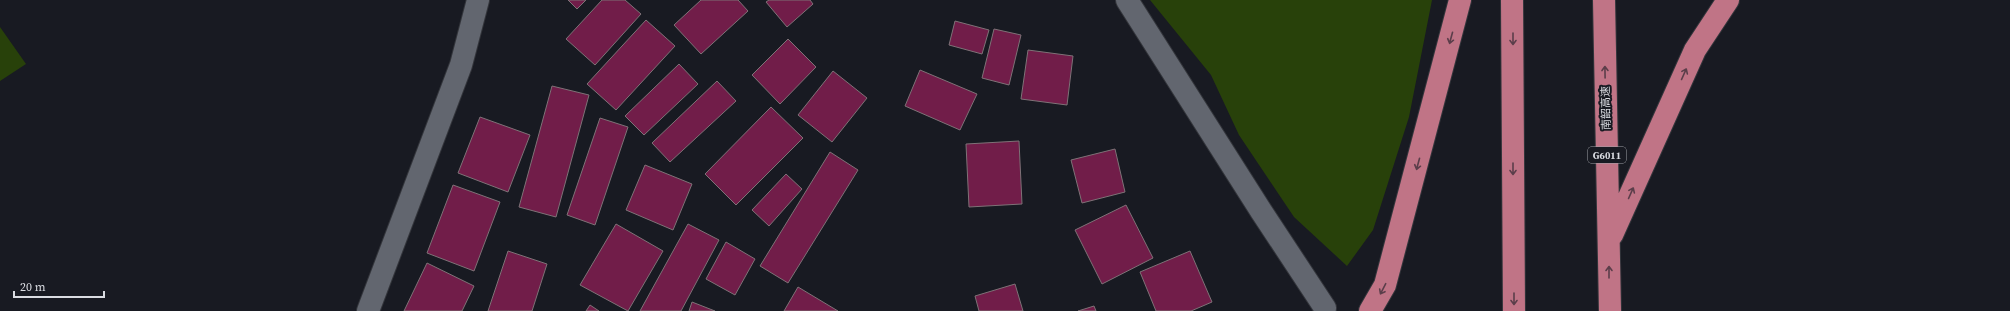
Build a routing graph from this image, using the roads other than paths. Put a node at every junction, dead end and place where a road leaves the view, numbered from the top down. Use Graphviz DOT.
graph roads {
  1 [pos="478,0"];
  2 [pos="1127,0"];
  3 [pos="1460,0"];
  4 [pos="1512,0"];
  5 [pos="1604,0"];
  6 [pos="1728,0"];
  7 [pos="1609,242"];
  8 [pos="1325,308"];
  9 [pos="368,311"];
  10 [pos="1370,311"];
  11 [pos="1514,311"];
  12 [pos="1610,311"];
  1 -- 9 [label="street"];
  2 -- 8 [label="street"];
  3 -- 10 [label="highway, one-way"];
  4 -- 11 [label="highway, one-way"];
  7 -- 5 [label="highway, 南韶高速 / G6011, one-way"];
  7 -- 6 [label="highway, one-way"];
  12 -- 7 [label="highway, 南韶高速 / G6011, one-way"];
}
